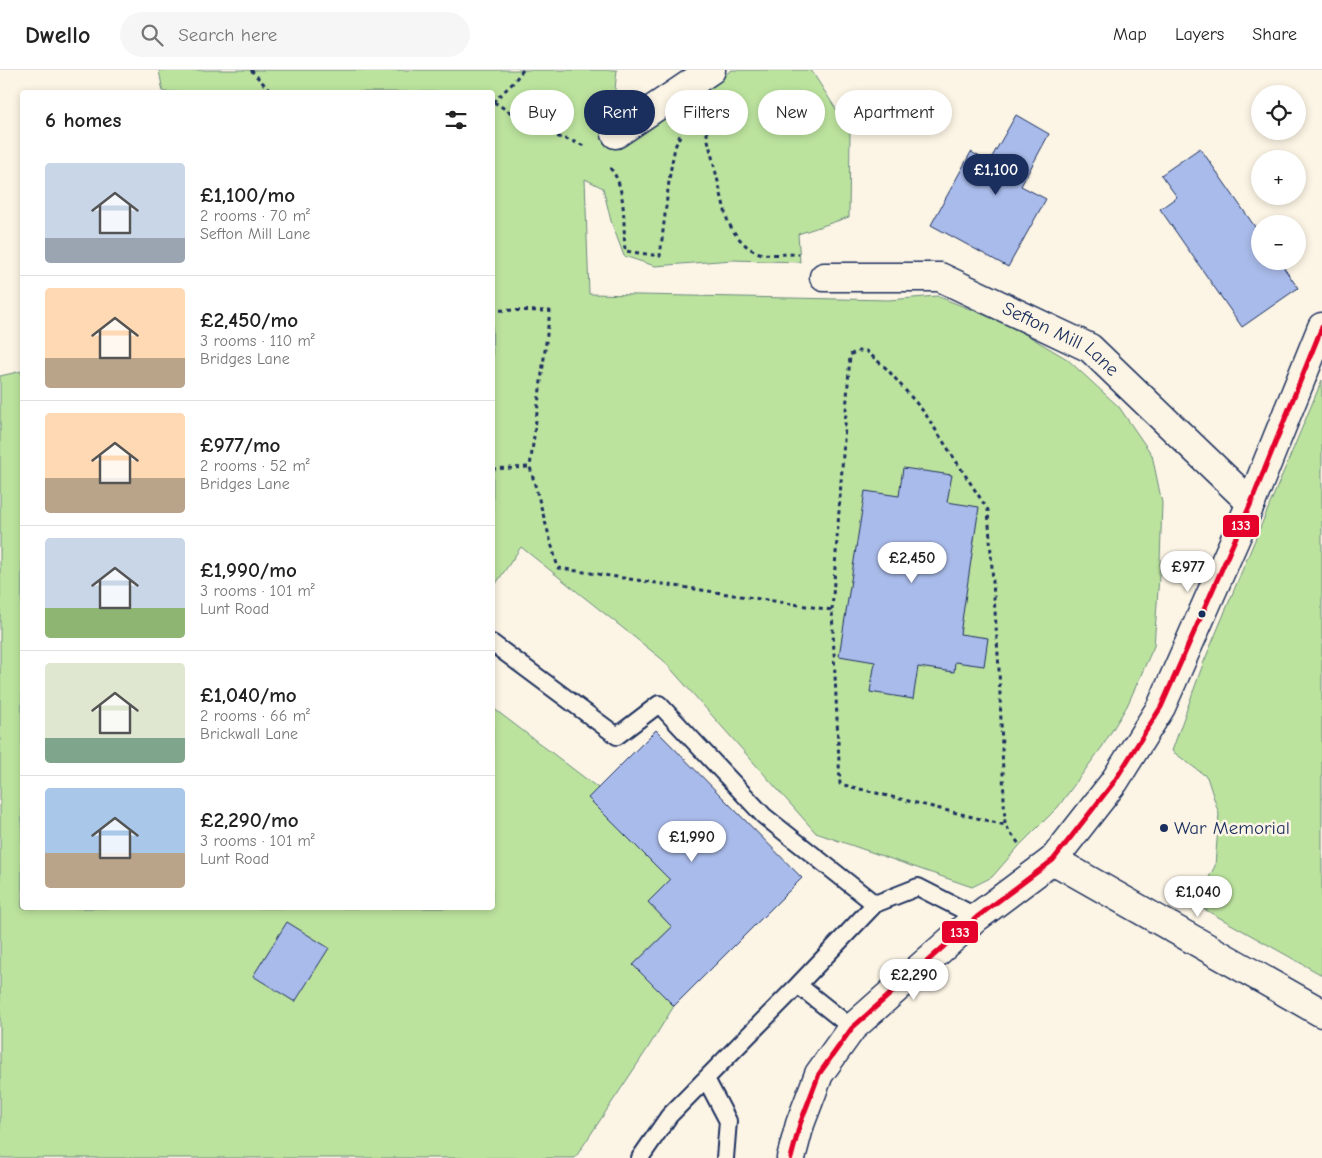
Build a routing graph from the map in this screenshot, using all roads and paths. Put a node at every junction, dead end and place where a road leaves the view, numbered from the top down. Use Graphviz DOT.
graph roads {
  1 [pos="250,70"];
  2 [pos="523,70"];
  3 [pos="710,70"];
  4 [pos="269,90"];
  5 [pos="495,100"];
  6 [pos="495,103"];
  7 [pos="655,107"];
  8 [pos="681,135"];
  9 [pos="707,135"];
  10 [pos="590,150"];
  11 [pos="609,167"];
  12 [pos="824,277"];
  13 [pos="495,310"];
  14 [pos="1322,327"];
  15 [pos="530,467"];
  16 [pos="495,469"];
  17 [pos="1251,503"];
  18 [pos="832,610"];
  19 [pos="495,645"];
  20 [pos="1005,825"];
  21 [pos="1020,845"];
  22 [pos="1053,860"];
  23 [pos="875,904"];
  24 [pos="978,917"];
  25 [pos="798,984"];
  26 [pos="1322,1012"];
  27 [pos="852,1028"];
  28 [pos="706,1079"];
  29 [pos="640,1158"];
  30 [pos="725,1158"];
  31 [pos="791,1158"];
  1 -- 4 [label="path"];
  2 -- 5 [label="path"];
  3 -- 7 [label="street"];
  6 -- 10 [label="path"];
  8 -- 11 [label="path"];
  9 -- 12 [label="path"];
  12 -- 17 [label="street, Sefton Mill Lane"];
  13 -- 15 [label="path"];
  14 -- 17 [label="street"];
  15 -- 16 [label="path"];
  15 -- 18 [label="path"];
  17 -- 22 [label="street"];
  18 -- 20 [label="path"];
  18 -- 20 [label="path"];
  19 -- 23 [label="lane"];
  20 -- 21 [label="path"];
  22 -- 24 [label="street"];
  22 -- 26 [label="street"];
  23 -- 24 [label="lane"];
  23 -- 25 [label="lane"];
  24 -- 27 [label="street"];
  25 -- 27 [label="lane"];
  25 -- 28 [label="lane"];
  27 -- 31 [label="street"];
  28 -- 29 [label="lane"];
  28 -- 30 [label="lane"];
}
